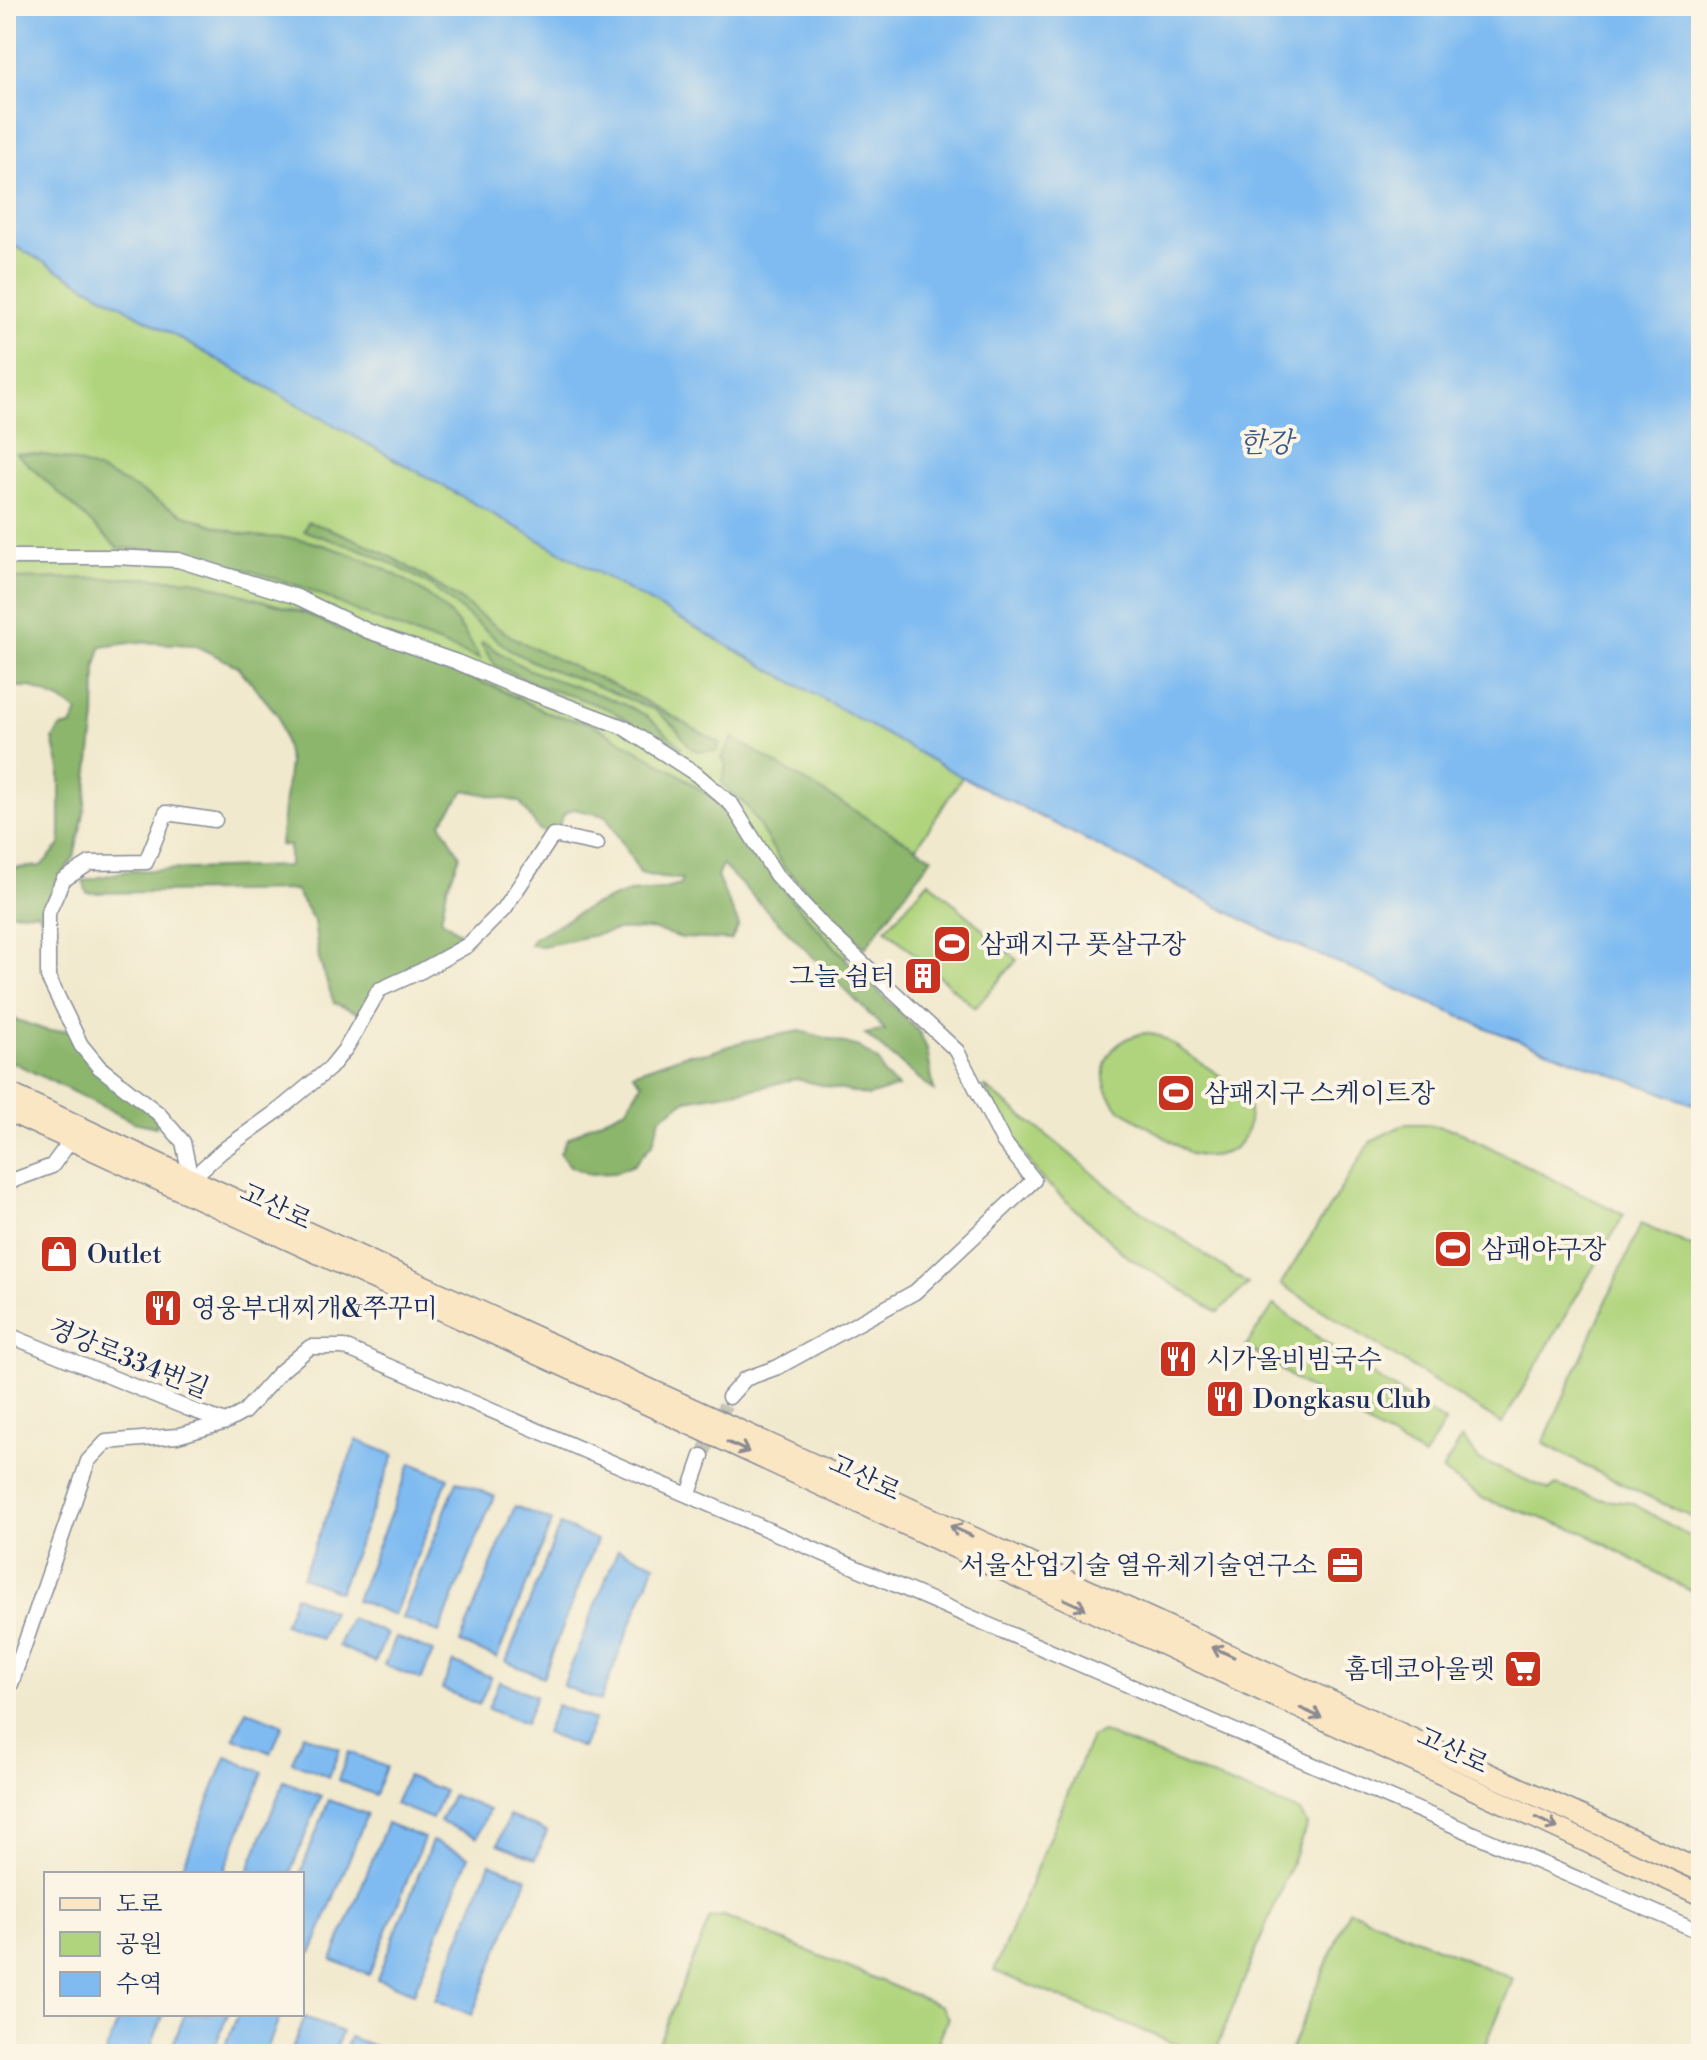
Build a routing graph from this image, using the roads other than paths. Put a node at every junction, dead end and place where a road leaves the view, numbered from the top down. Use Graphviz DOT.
graph roads {
  1 [pos="6,557"];
  2 [pos="215,820"];
  3 [pos="597,844"];
  4 [pos="6,1092"];
  5 [pos="6,1110"];
  6 [pos="71,1140"];
  7 [pos="191,1179"];
  8 [pos="6,1183"];
  9 [pos="6,1334"];
  10 [pos="729,1397"];
  11 [pos="226,1422"];
  12 [pos="702,1456"];
  13 [pos="689,1494"];
  14 [pos="6,1691"];
  15 [pos="1701,1871"];
  16 [pos="1701,1895"];
  17 [pos="1701,1932"];
  1 -- 10 [label="street"];
  2 -- 7 [label="street"];
  3 -- 7 [label="street"];
  4 -- 7 [label="street, 고산로"];
  5 -- 6 [label="street, 고산로"];
  6 -- 8 [label="street"];
  6 -- 16 [label="street, 고산로, one-way"];
  15 -- 7 [label="street, 고산로, one-way"];
  9 -- 11 [label="street, 경강로334번길"];
  11 -- 13 [label="street"];
  11 -- 14 [label="street, 경강로334번길"];
  12 -- 13 [label="street"];
  13 -- 17 [label="street"];
}
